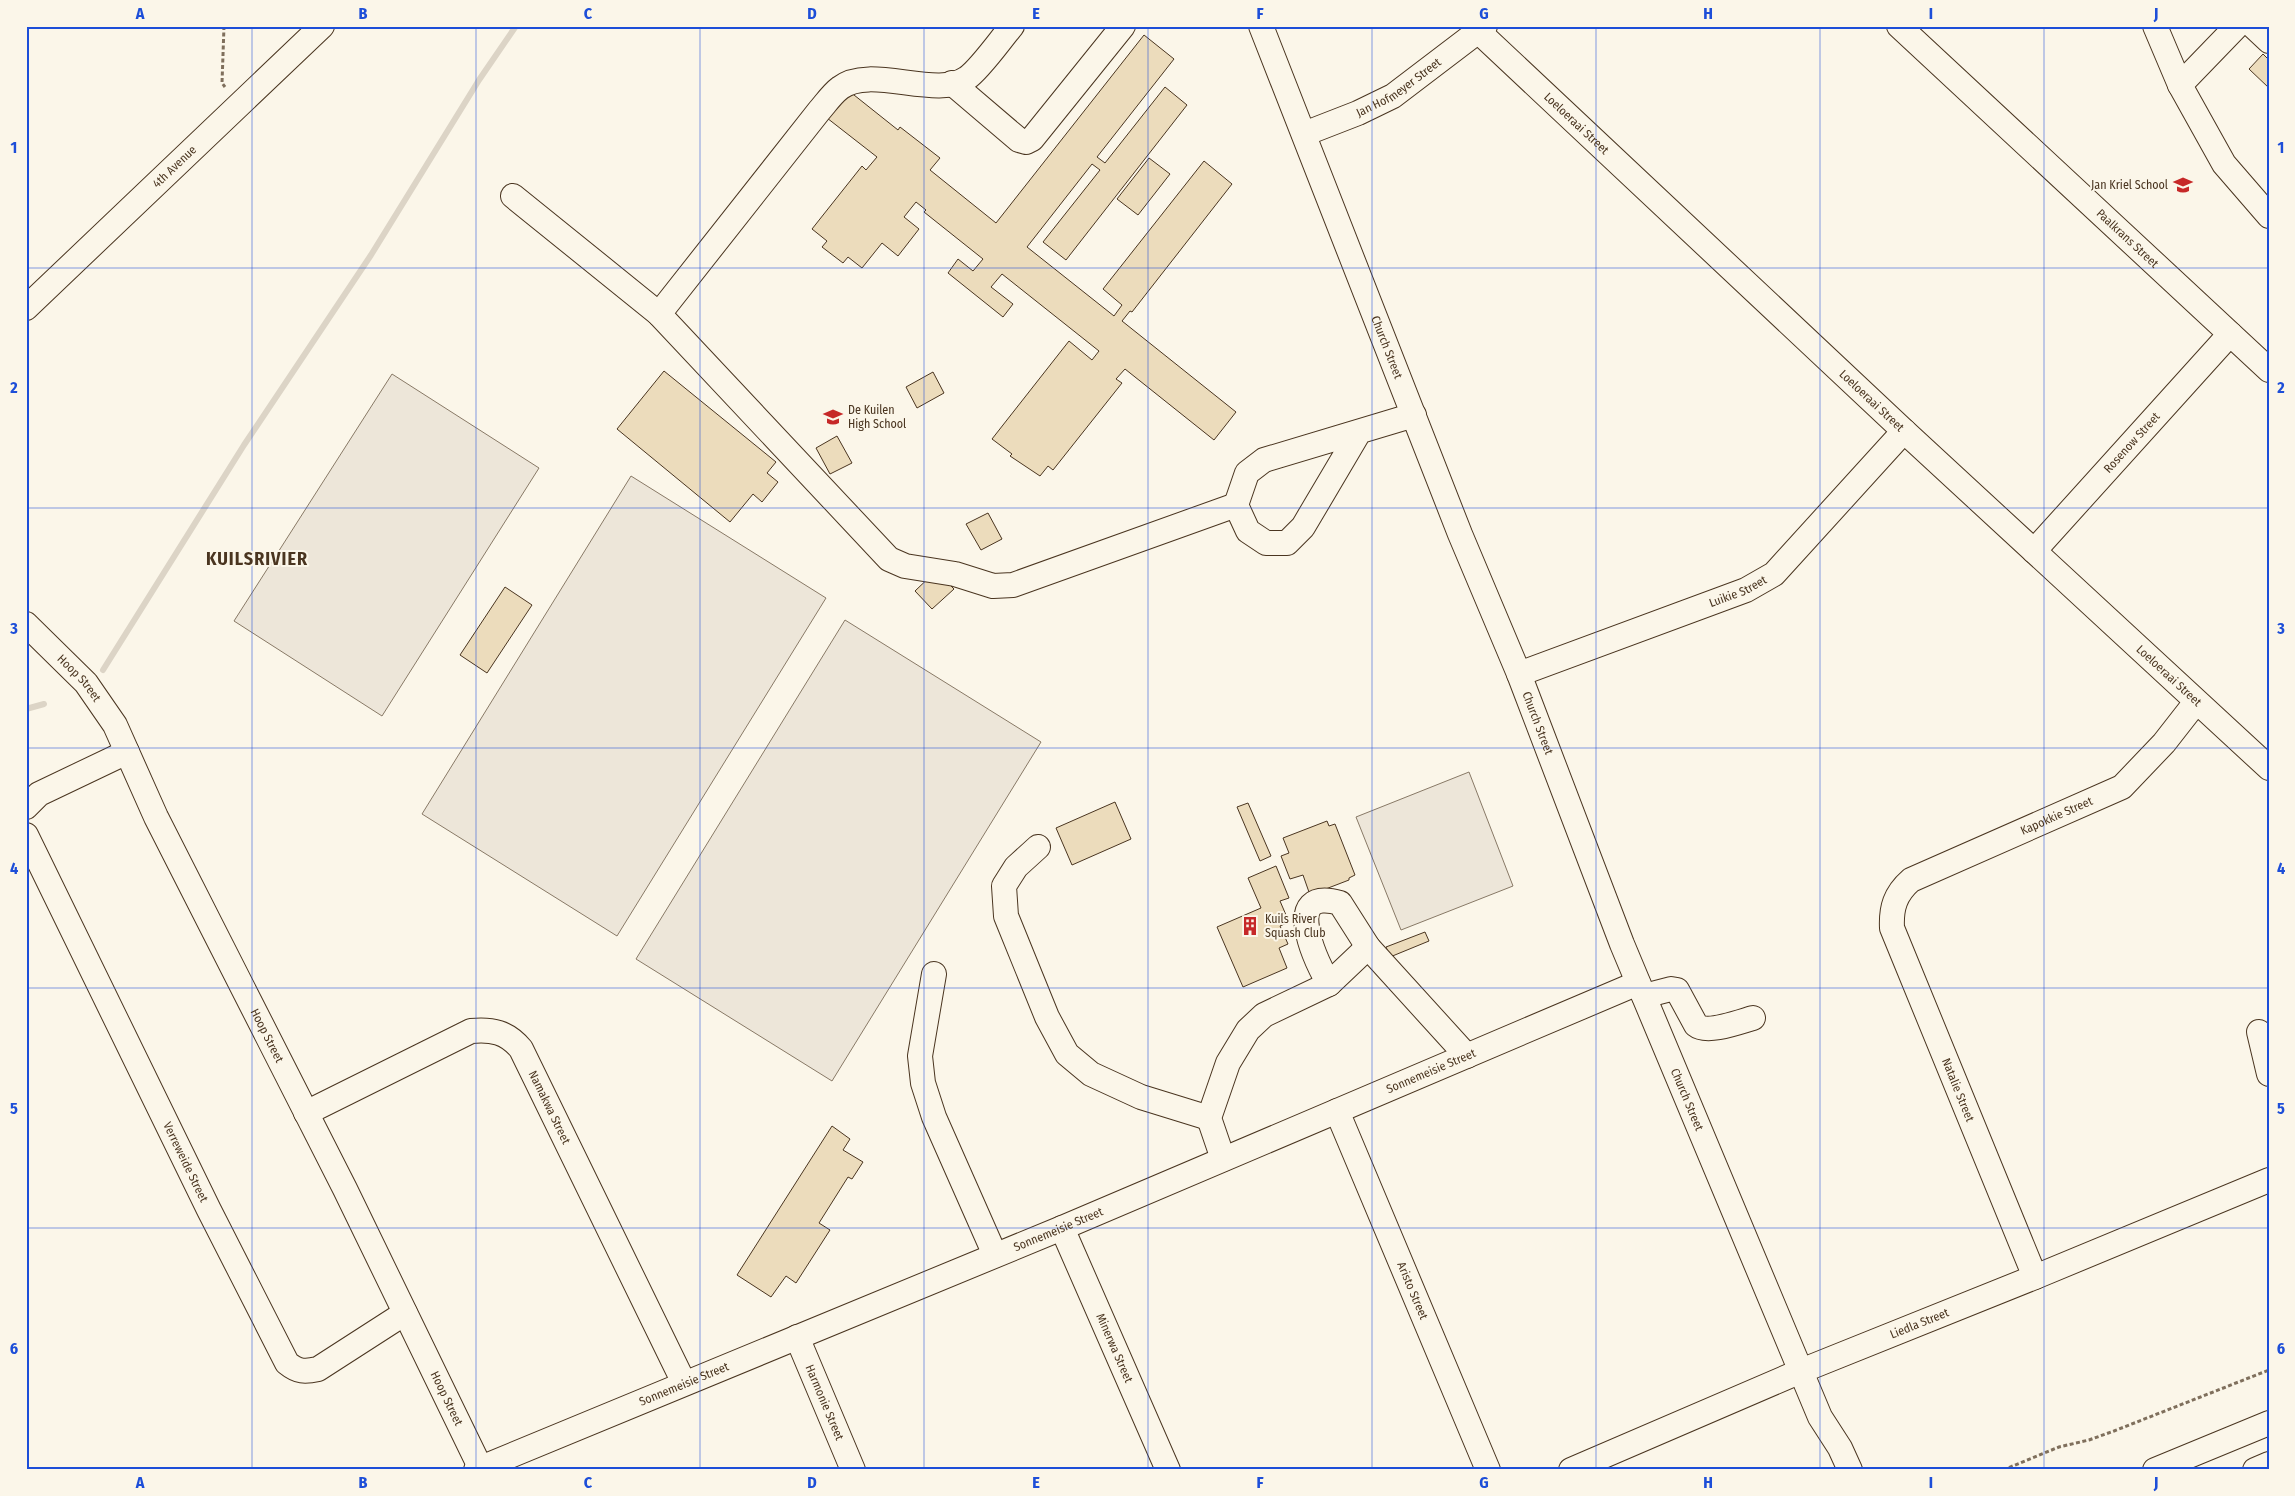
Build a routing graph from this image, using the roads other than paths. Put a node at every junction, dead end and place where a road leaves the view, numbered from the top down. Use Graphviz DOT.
graph roads {
  1 [pos="322,26"];
  2 [pos="1012,26"];
  3 [pos="1123,26"];
  4 [pos="1261,26"];
  5 [pos="1899,26"];
  6 [pos="2155,26"];
  7 [pos="2237,26"];
  8 [pos="2254,26"];
  9 [pos="1481,29"];
  10 [pos="2269,41"];
  11 [pos="952,83"];
  12 [pos="2180,85"];
  13 [pos="1304,134"];
  14 [pos="513,196"];
  15 [pos="2269,216"];
  16 [pos="26,308"];
  17 [pos="658,314"];
  18 [pos="2230,334"];
  19 [pos="2269,370"];
  20 [pos="1414,415"];
  21 [pos="1904,431"];
  22 [pos="1358,434"];
  23 [pos="1236,505"];
  24 [pos="2034,551"];
  25 [pos="26,624"];
  26 [pos="1518,674"];
  27 [pos="2196,702"];
  28 [pos="127,752"];
  29 [pos="2269,768"];
  30 [pos="26,807"];
  31 [pos="26,835"];
  32 [pos="1038,847"];
  33 [pos="1894,900"];
  34 [pos="1368,947"];
  35 [pos="934,974"];
  36 [pos="1329,984"];
  37 [pos="1641,989"];
  38 [pos="1753,1018"];
  39 [pos="2258,1032"];
  40 [pos="1467,1056"];
  41 [pos="2269,1074"];
  42 [pos="1337,1111"];
  43 [pos="306,1113"];
  44 [pos="1209,1118"];
  45 [pos="1223,1159"];
  46 [pos="2269,1180"];
  47 [pos="1062,1228"];
  48 [pos="995,1255"];
  49 [pos="2035,1277"];
  50 [pos="405,1313"];
  51 [pos="797,1337"];
  52 [pos="1801,1371"];
  53 [pos="684,1383"];
  54 [pos="1820,1417"];
  55 [pos="2269,1423"];
  56 [pos="2269,1464"];
  57 [pos="478,1468"];
  58 [pos="853,1470"];
  59 [pos="1168,1470"];
  60 [pos="1488,1470"];
  61 [pos="1571,1470"];
  62 [pos="1833,1470"];
  63 [pos="1850,1470"];
  64 [pos="2155,1470"];
  65 [pos="2255,1470"];
  1 -- 16 [label="street, 4th Avenue"];
  2 -- 11 [label="street"];
  3 -- 11 [label="street"];
  4 -- 13 [label="street, Church Street"];
  5 -- 18 [label="street, Paalkrans Street"];
  6 -- 12 [label="street"];
  7 -- 12 [label="street"];
  8 -- 10 [label="street"];
  9 -- 13 [label="street, Jan Hofmeyer Street"];
  9 -- 21 [label="street, Loeloeraai Street"];
  11 -- 17 [label="street"];
  12 -- 15 [label="street"];
  13 -- 20 [label="street, Church Street"];
  14 -- 17 [label="street"];
  17 -- 23 [label="street"];
  18 -- 19 [label="street, Paalkrans Street"];
  18 -- 24 [label="street, Rosenow Street"];
  20 -- 22 [label="street"];
  20 -- 26 [label="street, Church Street"];
  21 -- 24 [label="street, Loeloeraai Street"];
  21 -- 26 [label="street, Luikie Street"];
  22 -- 23 [label="street"];
  22 -- 23 [label="street"];
  24 -- 27 [label="street, Loeloeraai Street"];
  25 -- 28 [label="street, Hoop Street"];
  26 -- 37 [label="street, Church Street"];
  27 -- 29 [label="street, Loeloeraai Street"];
  27 -- 33 [label="street, Kapokkie Street"];
  28 -- 30 [label="street"];
  28 -- 43 [label="street, Hoop Street"];
  31 -- 50 [label="street, Verreweide Street"];
  32 -- 44 [label="street"];
  33 -- 49 [label="street, Natalie Street"];
  34 -- 36 [label="street"];
  34 -- 36 [label="street"];
  34 -- 40 [label="street"];
  35 -- 48 [label="street"];
  36 -- 44 [label="street"];
  37 -- 38 [label="street, Sonnemeisie Street"];
  37 -- 40 [label="street, Sonnemeisie Street"];
  37 -- 52 [label="street, Church Street"];
  39 -- 41 [label="street"];
  40 -- 42 [label="street, Sonnemeisie Street"];
  42 -- 45 [label="street, Sonnemeisie Street"];
  42 -- 60 [label="street, Aristo Street"];
  43 -- 50 [label="street, Hoop Street"];
  43 -- 53 [label="street, Namakwa Street"];
  44 -- 45 [label="street"];
  45 -- 47 [label="street, Sonnemeisie Street"];
  46 -- 49 [label="street, Liedla Street"];
  47 -- 48 [label="street, Sonnemeisie Street"];
  47 -- 59 [label="street, Minerwa Street"];
  48 -- 51 [label="street, Sonnemeisie Street"];
  49 -- 52 [label="street, Liedla Street"];
  50 -- 57 [label="street, Hoop Street"];
  51 -- 53 [label="street, Sonnemeisie Street"];
  51 -- 58 [label="street, Harmonie Street"];
  52 -- 54 [label="street, Church Street"];
  52 -- 61 [label="street, Liedla Street"];
  53 -- 57 [label="street, Sonnemeisie Street"];
  54 -- 62 [label="street, Church Street"];
  54 -- 63 [label="street, Church Street"];
  55 -- 64 [label="street"];
  56 -- 65 [label="street"];
}
